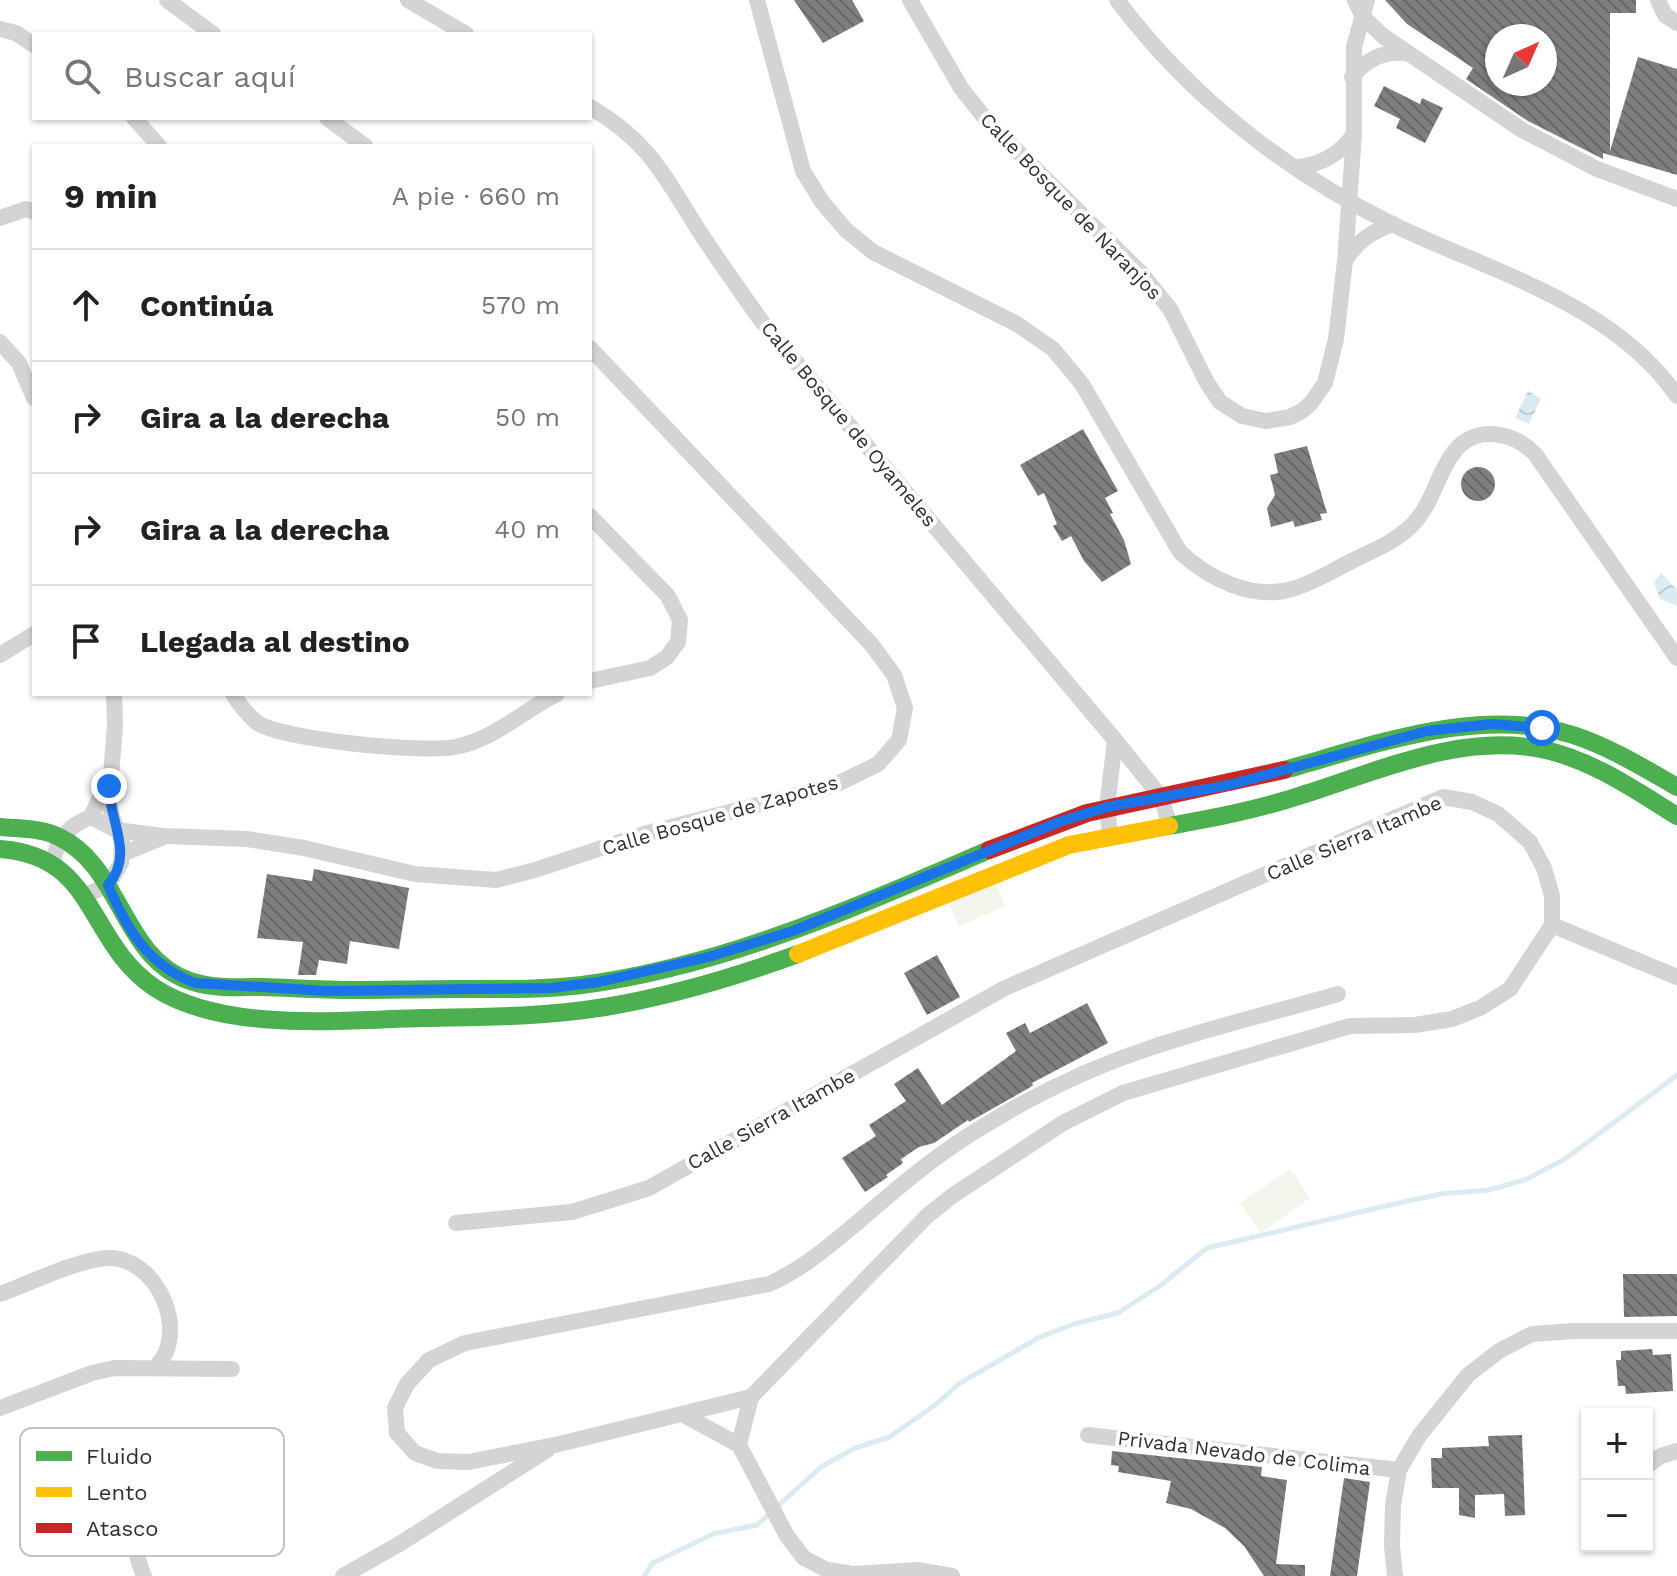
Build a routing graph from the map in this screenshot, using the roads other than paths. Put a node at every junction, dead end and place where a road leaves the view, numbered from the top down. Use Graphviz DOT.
graph roads {
  1 [pos="167,0"];
  2 [pos="408,0"];
  3 [pos="757,0"];
  4 [pos="910,0"];
  5 [pos="1117,0"];
  6 [pos="1355,0"];
  7 [pos="1367,0"];
  8 [pos="1658,0"];
  9 [pos="1363,17"];
  10 [pos="1677,23"];
  11 [pos="0,29"];
  12 [pos="210,32"];
  13 [pos="463,32"];
  14 [pos="32,44"];
  15 [pos="1406,53"];
  16 [pos="1352,77"];
  17 [pos="592,108"];
  18 [pos="136,120"];
  19 [pos="330,120"];
  20 [pos="1354,134"];
  21 [pos="157,144"];
  22 [pos="362,144"];
  23 [pos="1297,167"];
  24 [pos="1677,199"];
  25 [pos="1348,200"];
  26 [pos="32,211"];
  27 [pos="0,218"];
  28 [pos="1393,224"];
  29 [pos="1345,261"];
  30 [pos="0,342"];
  31 [pos="592,350"];
  32 [pos="32,393"];
  33 [pos="1677,396"];
  34 [pos="592,518"];
  35 [pos="32,635"];
  36 [pos="0,655"];
  37 [pos="1677,658"];
  38 [pos="592,681"];
  39 [pos="114,696"];
  40 [pos="235,696"];
  41 [pos="554,696"];
  42 [pos="1115,740"];
  43 [pos="112,772"];
  44 [pos="1677,787"];
  45 [pos="1161,797"];
  46 [pos="1107,807"];
  47 [pos="1677,816"];
  48 [pos="91,817"];
  49 [pos="1170,826"];
  50 [pos="0,827"];
  51 [pos="116,830"];
  52 [pos="1110,834"];
  53 [pos="164,836"];
  54 [pos="61,838"];
  55 [pos="0,849"];
  56 [pos="122,854"];
  57 [pos="53,863"];
  58 [pos="108,885"];
  59 [pos="86,895"];
  60 [pos="1552,925"];
  61 [pos="1677,977"];
  62 [pos="1338,994"];
  63 [pos="456,1223"];
  64 [pos="0,1294"];
  65 [pos="1677,1331"];
  66 [pos="156,1367"];
  67 [pos="232,1369"];
  68 [pos="751,1397"];
  69 [pos="0,1408"];
  70 [pos="684,1415"];
  71 [pos="1088,1435"];
  72 [pos="555,1445"];
  73 [pos="739,1445"];
  74 [pos="1677,1451"];
  75 [pos="1653,1462"];
  76 [pos="1399,1470"];
  77 [pos="138,1556"];
  78 [pos="144,1576"];
  79 [pos="343,1576"];
  80 [pos="952,1576"];
  81 [pos="1395,1576"];
  1 -- 12 [label="street"];
  2 -- 13 [label="street"];
  3 -- 37 [label="street"];
  4 -- 29 [label="street, Calle Bosque de Naranjos"];
  5 -- 23 [label="street"];
  6 -- 9 [label="street"];
  7 -- 9 [label="street, Calle Bosque de Naranjos"];
  8 -- 10 [label="street"];
  9 -- 15 [label="street"];
  9 -- 16 [label="street, Calle Bosque de Naranjos"];
  11 -- 14 [label="street"];
  15 -- 16 [label="street"];
  15 -- 24 [label="street"];
  16 -- 20 [label="street, Calle Bosque de Naranjos"];
  17 -- 42 [label="street, Calle Bosque de Oyameles"];
  18 -- 21 [label="street"];
  19 -- 22 [label="street"];
  20 -- 23 [label="street"];
  20 -- 25 [label="street, Calle Bosque de Naranjos"];
  23 -- 25 [label="street"];
  25 -- 28 [label="street"];
  25 -- 29 [label="street, Calle Bosque de Naranjos"];
  26 -- 27 [label="street"];
  28 -- 29 [label="street"];
  28 -- 33 [label="street"];
  30 -- 32 [label="street"];
  31 -- 53 [label="street, Calle Bosque de Zapotes"];
  34 -- 38 [label="street"];
  35 -- 36 [label="street"];
  39 -- 43 [label="street"];
  40 -- 41 [label="street"];
  42 -- 45 [label="street, Calle Bosque de Oyameles"];
  42 -- 46 [label="street"];
  43 -- 48 [label="street"];
  43 -- 51 [label="street"];
  44 -- 45 [label="street"];
  45 -- 46 [label="street"];
  45 -- 49 [label="street"];
  46 -- 52 [label="street"];
  46 -- 58 [label="street"];
  47 -- 49 [label="street"];
  48 -- 51 [label="street, Calle Bosque de Zapotes"];
  48 -- 54 [label="street"];
  49 -- 52 [label="street"];
  50 -- 54 [label="street"];
  51 -- 53 [label="street, Calle Bosque de Zapotes"];
  51 -- 56 [label="street"];
  52 -- 59 [label="street"];
  53 -- 56 [label="street, Calle Bosque de Zapotes"];
  54 -- 57 [label="street"];
  54 -- 58 [label="street"];
  55 -- 57 [label="street"];
  56 -- 58 [label="street"];
  57 -- 59 [label="street"];
  58 -- 59 [label="street"];
  60 -- 61 [label="street"];
  60 -- 63 [label="street, Calle Sierra Itambe"];
  60 -- 68 [label="street"];
  62 -- 72 [label="street"];
  64 -- 66 [label="street"];
  65 -- 76 [label="street"];
  66 -- 67 [label="street"];
  66 -- 69 [label="street"];
  68 -- 70 [label="street"];
  68 -- 73 [label="street"];
  70 -- 72 [label="street"];
  70 -- 73 [label="street"];
  71 -- 76 [label="street, Privada Nevado de Colima"];
  72 -- 79 [label="street"];
  73 -- 80 [label="street"];
  74 -- 75 [label="street"];
  76 -- 81 [label="street"];
  77 -- 78 [label="street"];
}
